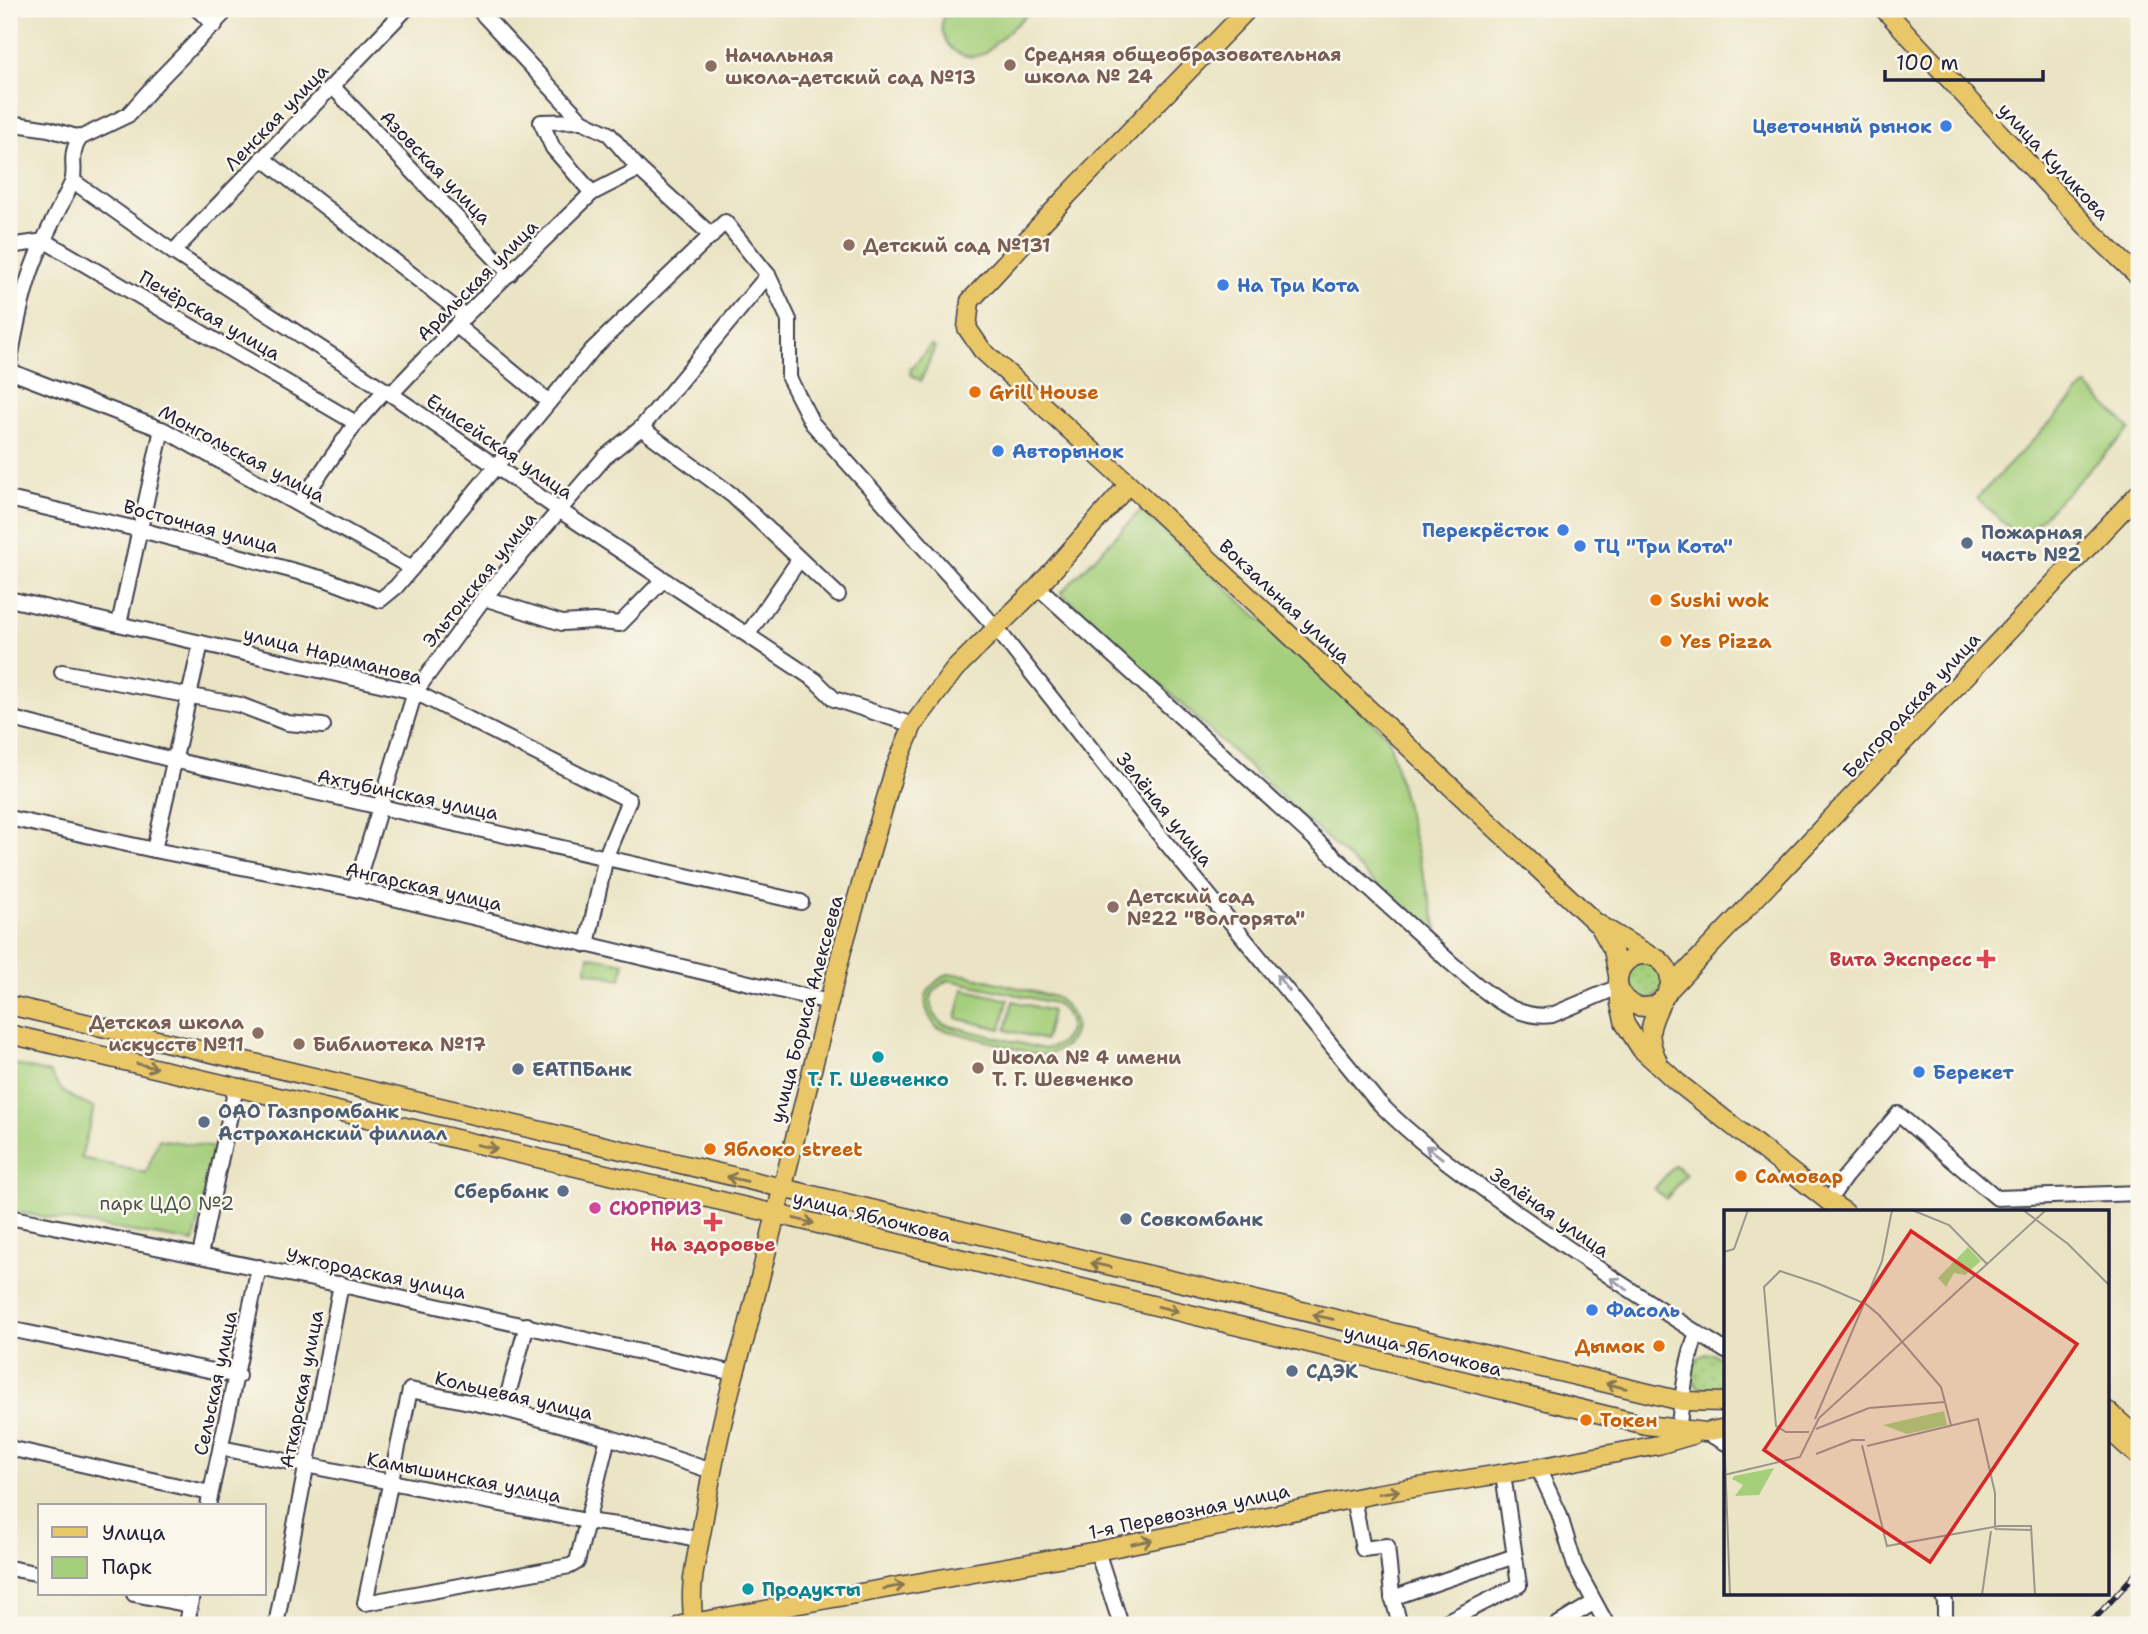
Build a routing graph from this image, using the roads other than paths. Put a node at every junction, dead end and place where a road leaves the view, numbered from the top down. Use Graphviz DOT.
graph roads {
  1 [pos="197,9"];
  2 [pos="228,9"];
  3 [pos="407,9"];
  4 [pos="478,9"];
  5 [pos="1248,9"];
  6 [pos="1884,9"];
  7 [pos="215,25"];
  8 [pos="333,87"];
  9 [pos="582,121"];
  10 [pos="9,123"];
  11 [pos="80,138"];
  12 [pos="262,158"];
  13 [pos="639,169"];
  14 [pos="73,181"];
  15 [pos="592,193"];
  16 [pos="712,236"];
  17 [pos="45,241"];
  18 [pos="9,246"];
  19 [pos="173,252"];
  20 [pos="510,274"];
  21 [pos="768,275"];
  22 [pos="2139,277"];
  23 [pos="461,321"];
  24 [pos="9,364"];
  25 [pos="9,371"];
  26 [pos="388,392"];
  27 [pos="549,402"];
  28 [pos="356,423"];
  29 [pos="640,428"];
  30 [pos="162,429"];
  31 [pos="497,468"];
  32 [pos="1129,484"];
  33 [pos="2139,493"];
  34 [pos="9,499"];
  35 [pos="299,504"];
  36 [pos="559,510"];
  37 [pos="141,530"];
  38 [pos="799,560"];
  39 [pos="412,569"];
  40 [pos="664,579"];
  41 [pos="1038,587"];
  42 [pos="838,595"];
  43 [pos="484,598"];
  44 [pos="9,599"];
  45 [pos="119,624"];
  46 [pos="997,629"];
  47 [pos="748,634"];
  48 [pos="201,643"];
  49 [pos="62,672"];
  50 [pos="415,692"];
  51 [pos="189,696"];
  52 [pos="9,718"];
  53 [pos="913,725"];
  54 [pos="323,726"];
  55 [pos="173,760"];
  56 [pos="378,808"];
  57 [pos="9,818"];
  58 [pos="155,850"];
  59 [pos="606,856"];
  60 [pos="355,889"];
  61 [pos="800,902"];
  62 [pos="1595,922"];
  63 [pos="587,945"];
  64 [pos="1713,945"];
  65 [pos="1653,957"];
  66 [pos="1619,985"];
  67 [pos="1665,995"];
  68 [pos="829,1002"];
  69 [pos="9,1006"];
  70 [pos="9,1034"];
  71 [pos="1661,1069"];
  72 [pos="236,1087"];
  73 [pos="782,1190"];
  74 [pos="2139,1193"];
  75 [pos="1828,1201"];
  76 [pos="1842,1210"];
  77 [pos="775,1214"];
  78 [pos="9,1217"];
  79 [pos="200,1255"];
  80 [pos="259,1267"];
  81 [pos="341,1284"];
  82 [pos="527,1325"];
  83 [pos="9,1329"];
  84 [pos="1697,1333"];
  85 [pos="1724,1350"];
  86 [pos="734,1373"];
  87 [pos="238,1376"];
  88 [pos="1682,1401"];
  89 [pos="1724,1402"];
  90 [pos="504,1409"];
  91 [pos="2110,1413"];
  92 [pos="1724,1428"];
  93 [pos="1678,1430"];
  94 [pos="2110,1431"];
  95 [pos="1705,1432"];
  96 [pos="608,1437"];
  97 [pos="2139,1439"];
  98 [pos="1724,1442"];
  99 [pos="9,1448"];
  100 [pos="221,1448"];
  101 [pos="2139,1457"];
  102 [pos="306,1464"];
  103 [pos="1538,1468"];
  104 [pos="712,1471"];
  105 [pos="1503,1474"];
  106 [pos="391,1482"];
  107 [pos="1353,1498"];
  108 [pos="209,1500"];
  109 [pos="586,1521"];
  110 [pos="700,1540"];
  111 [pos="1097,1551"];
  112 [pos="1515,1556"];
  113 [pos="9,1568"];
  114 [pos="38,1574"];
  115 [pos="153,1596"];
  116 [pos="1943,1596"];
  117 [pos="1392,1598"];
  118 [pos="191,1600"];
  119 [pos="1593,1603"];
  120 [pos="690,1624"];
  121 [pos="187,1625"];
  122 [pos="276,1625"];
  123 [pos="1121,1625"];
  124 [pos="1400,1625"];
  125 [pos="1439,1625"];
  126 [pos="1557,1625"];
  127 [pos="1607,1625"];
  128 [pos="1945,1625"];
  1 -- 7 [label="street"];
  2 -- 7 [label="street"];
  3 -- 8 [label="street, Ленская улица"];
  4 -- 9 [label="street"];
  5 -- 32 [label="main road, Вокзальная улица"];
  6 -- 22 [label="main road, улица Куликова"];
  7 -- 11 [label="street"];
  8 -- 12 [label="street, Ленская улица"];
  8 -- 20 [label="street, Азовская улица"];
  9 -- 13 [label="street"];
  9 -- 15 [label="street"];
  10 -- 11 [label="street"];
  11 -- 14 [label="street"];
  12 -- 19 [label="street, Ленская улица"];
  12 -- 23 [label="street"];
  13 -- 15 [label="street"];
  13 -- 16 [label="street"];
  14 -- 17 [label="street"];
  14 -- 19 [label="street, Енисейская улица"];
  15 -- 20 [label="street, Аральская улица"];
  16 -- 21 [label="street, Зелёная улица"];
  16 -- 27 [label="street"];
  17 -- 18 [label="street"];
  17 -- 24 [label="street"];
  17 -- 28 [label="street, Печёрская улица"];
  19 -- 26 [label="street, Енисейская улица"];
  20 -- 23 [label="street, Аральская улица"];
  21 -- 29 [label="street, Эльтонская улица"];
  21 -- 46 [label="street, Зелёная улица"];
  23 -- 26 [label="street, Аральская улица"];
  23 -- 27 [label="street"];
  25 -- 30 [label="street, Монгольская улица"];
  26 -- 28 [label="street, Аральская улица"];
  26 -- 31 [label="street, Енисейская улица"];
  27 -- 31 [label="street"];
  28 -- 35 [label="street, Аральская улица"];
  29 -- 36 [label="street, Эльтонская улица"];
  29 -- 38 [label="street"];
  30 -- 35 [label="street, Монгольская улица"];
  30 -- 37 [label="street"];
  31 -- 36 [label="street, Енисейская улица"];
  31 -- 39 [label="street"];
  32 -- 41 [label="main road, улица Бориса Алексеева"];
  32 -- 62 [label="main road, Вокзальная улица"];
  33 -- 64 [label="main road, Белгородская улица"];
  34 -- 37 [label="street, Восточная улица"];
  35 -- 39 [label="street, Монгольская улица"];
  36 -- 40 [label="street, Енисейская улица"];
  36 -- 43 [label="street, Эльтонская улица"];
  37 -- 39 [label="street, Восточная улица"];
  37 -- 45 [label="street"];
  38 -- 42 [label="street"];
  38 -- 47 [label="street"];
  40 -- 43 [label="street"];
  40 -- 47 [label="street, Енисейская улица"];
  41 -- 46 [label="main road, улица Бориса Алексеева"];
  41 -- 66 [label="street"];
  43 -- 50 [label="street, Эльтонская улица"];
  44 -- 45 [label="street, улица Нариманова"];
  45 -- 48 [label="street, улица Нариманова"];
  46 -- 53 [label="main road, улица Бориса Алексеева"];
  84 -- 46 [label="street, Зелёная улица, one-way"];
  47 -- 53 [label="street, Енисейская улица"];
  48 -- 50 [label="street, улица Нариманова"];
  48 -- 51 [label="street"];
  49 -- 51 [label="street"];
  50 -- 56 [label="street, Эльтонская улица"];
  50 -- 59 [label="street, улица Нариманова"];
  51 -- 54 [label="street"];
  51 -- 55 [label="street"];
  52 -- 55 [label="street, Ахтубинская улица"];
  53 -- 68 [label="main road, улица Бориса Алексеева"];
  55 -- 56 [label="street, Ахтубинская улица"];
  55 -- 58 [label="street"];
  56 -- 59 [label="street, Ахтубинская улица"];
  56 -- 60 [label="street, Эльтонская улица"];
  57 -- 58 [label="street, Ангарская улица"];
  58 -- 60 [label="street, Ангарская улица"];
  59 -- 61 [label="street, Ахтубинская улица"];
  59 -- 63 [label="street"];
  60 -- 63 [label="street, Ангарская улица"];
  62 -- 65 [label="main road, Вокзальная улица"];
  62 -- 66 [label="main road, Вокзальная улица"];
  63 -- 68 [label="street, Ангарская улица"];
  64 -- 65 [label="main road, Белгородская улица"];
  64 -- 67 [label="main road, Белгородская улица"];
  65 -- 66 [label="main road"];
  65 -- 67 [label="main road"];
  66 -- 67 [label="main road"];
  66 -- 71 [label="main road, Вокзальная улица"];
  67 -- 71 [label="main road"];
  68 -- 73 [label="main road, улица Бориса Алексеева"];
  73 -- 69 [label="main road, улица Яблочкова, one-way"];
  70 -- 72 [label="main road, улица Яблочкова, one-way"];
  71 -- 75 [label="main road, Вокзальная улица"];
  72 -- 77 [label="main road, улица Яблочкова, one-way"];
  72 -- 79 [label="street"];
  73 -- 77 [label="main road, улица Бориса Алексеева"];
  88 -- 73 [label="main road, улица Яблочкова, one-way"];
  74 -- 75 [label="street"];
  75 -- 76 [label="main road, Вокзальная улица"];
  77 -- 86 [label="main road, улица Бориса Алексеева"];
  77 -- 93 [label="main road, улица Яблочкова, one-way"];
  78 -- 79 [label="street, Ужгородская улица"];
  79 -- 80 [label="street, Ужгородская улица"];
  80 -- 81 [label="street, Ужгородская улица"];
  80 -- 87 [label="street, Сельская улица"];
  81 -- 82 [label="street, Ужгородская улица"];
  81 -- 102 [label="street, Аткарская улица"];
  82 -- 86 [label="street, Ужгородская улица"];
  82 -- 90 [label="street"];
  83 -- 87 [label="street"];
  84 -- 85 [label="street, Зелёная улица"];
  84 -- 88 [label="street"];
  86 -- 104 [label="main road, улица Бориса Алексеева"];
  87 -- 100 [label="street, Сельская улица"];
  88 -- 89 [label="main road, улица Яблочкова"];
  88 -- 93 [label="street"];
  90 -- 96 [label="street, Кольцевая улица"];
  90 -- 106 [label="street, Кольцевая улица"];
  91 -- 97 [label="main road"];
  92 -- 95 [label="main road, улица Яблочкова"];
  93 -- 95 [label="main road, улица Яблочкова"];
  94 -- 101 [label="main road"];
  95 -- 98 [label="street"];
  95 -- 103 [label="main road, 1-я Перевозная улица"];
  96 -- 104 [label="street"];
  96 -- 109 [label="street, Кольцевая улица"];
  99 -- 108 [label="street"];
  100 -- 102 [label="street, Камышинская улица"];
  100 -- 108 [label="street, Сельская улица"];
  102 -- 106 [label="street, Камышинская улица"];
  102 -- 122 [label="street, Аткарская улица"];
  103 -- 105 [label="main road, 1-я Перевозная улица"];
  103 -- 119 [label="street"];
  104 -- 110 [label="main road, улица Бориса Алексеева"];
  107 -- 105 [label="main road, 1-я Перевозная улица, one-way"];
  105 -- 112 [label="street"];
  106 -- 109 [label="street, Камышинская улица"];
  106 -- 109 [label="street, Кольцевая улица"];
  111 -- 107 [label="main road, 1-я Перевозная улица, one-way"];
  107 -- 117 [label="street"];
  109 -- 110 [label="street, Камышинская улица"];
  110 -- 120 [label="main road, улица Бориса Алексеева"];
  120 -- 111 [label="main road, 1-я Перевозная улица, one-way"];
  111 -- 123 [label="street"];
  112 -- 117 [label="street"];
  112 -- 125 [label="street"];
  113 -- 114 [label="street"];
  115 -- 118 [label="street"];
  116 -- 128 [label="street"];
  117 -- 124 [label="street"];
  118 -- 121 [label="street"];
  119 -- 126 [label="street"];
  119 -- 127 [label="street"];
}
